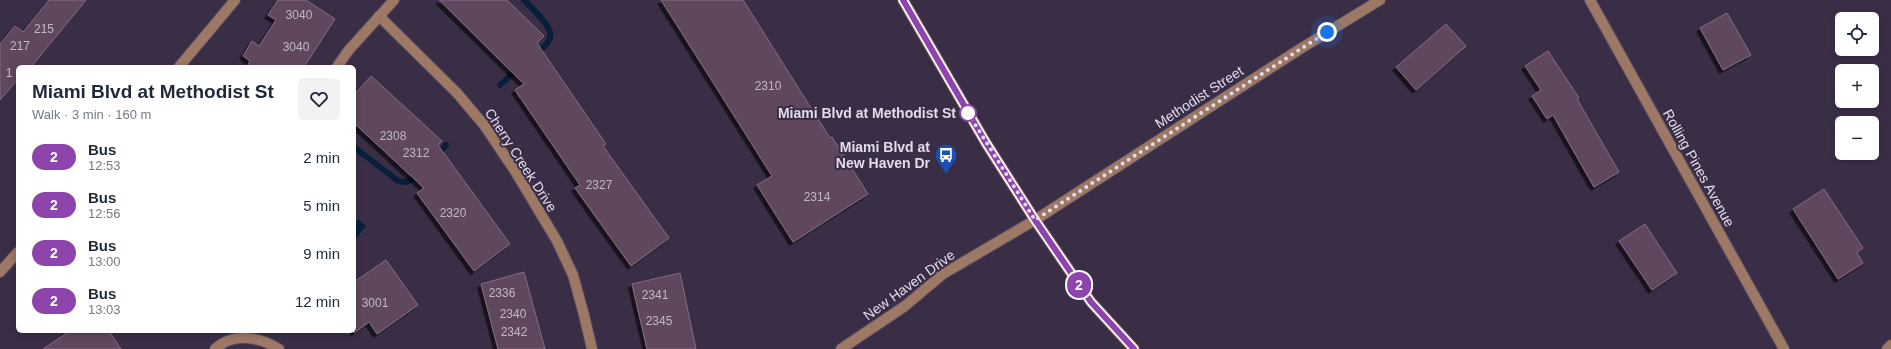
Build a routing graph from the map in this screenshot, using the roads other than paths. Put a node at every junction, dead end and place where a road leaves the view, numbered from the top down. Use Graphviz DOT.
graph roads {
  1 [pos="235,0"];
  2 [pos="394,0"];
  3 [pos="903,0"];
  4 [pos="1380,0"];
  5 [pos="1590,0"];
  6 [pos="379,16"];
  7 [pos="180,65"];
  8 [pos="338,65"];
  9 [pos="1035,220"];
  10 [pos="16,254"];
  11 [pos="0,272"];
  12 [pos="251,334"];
  13 [pos="1891,345"];
  14 [pos="215,349"];
  15 [pos="279,349"];
  16 [pos="592,349"];
  17 [pos="841,349"];
  18 [pos="1134,349"];
  19 [pos="1784,349"];
  20 [pos="1887,349"];
  1 -- 7 [label="street"];
  2 -- 6 [label="street"];
  3 -- 9 [label="main road"];
  4 -- 9 [label="street, Methodist Street"];
  5 -- 19 [label="street, Rolling Pines Avenue"];
  6 -- 8 [label="street"];
  6 -- 16 [label="street, Cherry Creek Drive"];
  9 -- 17 [label="street, New Haven Drive"];
  9 -- 18 [label="main road"];
  10 -- 11 [label="street"];
  12 -- 14 [label="street"];
  12 -- 15 [label="street"];
  13 -- 20 [label="street"];
}
